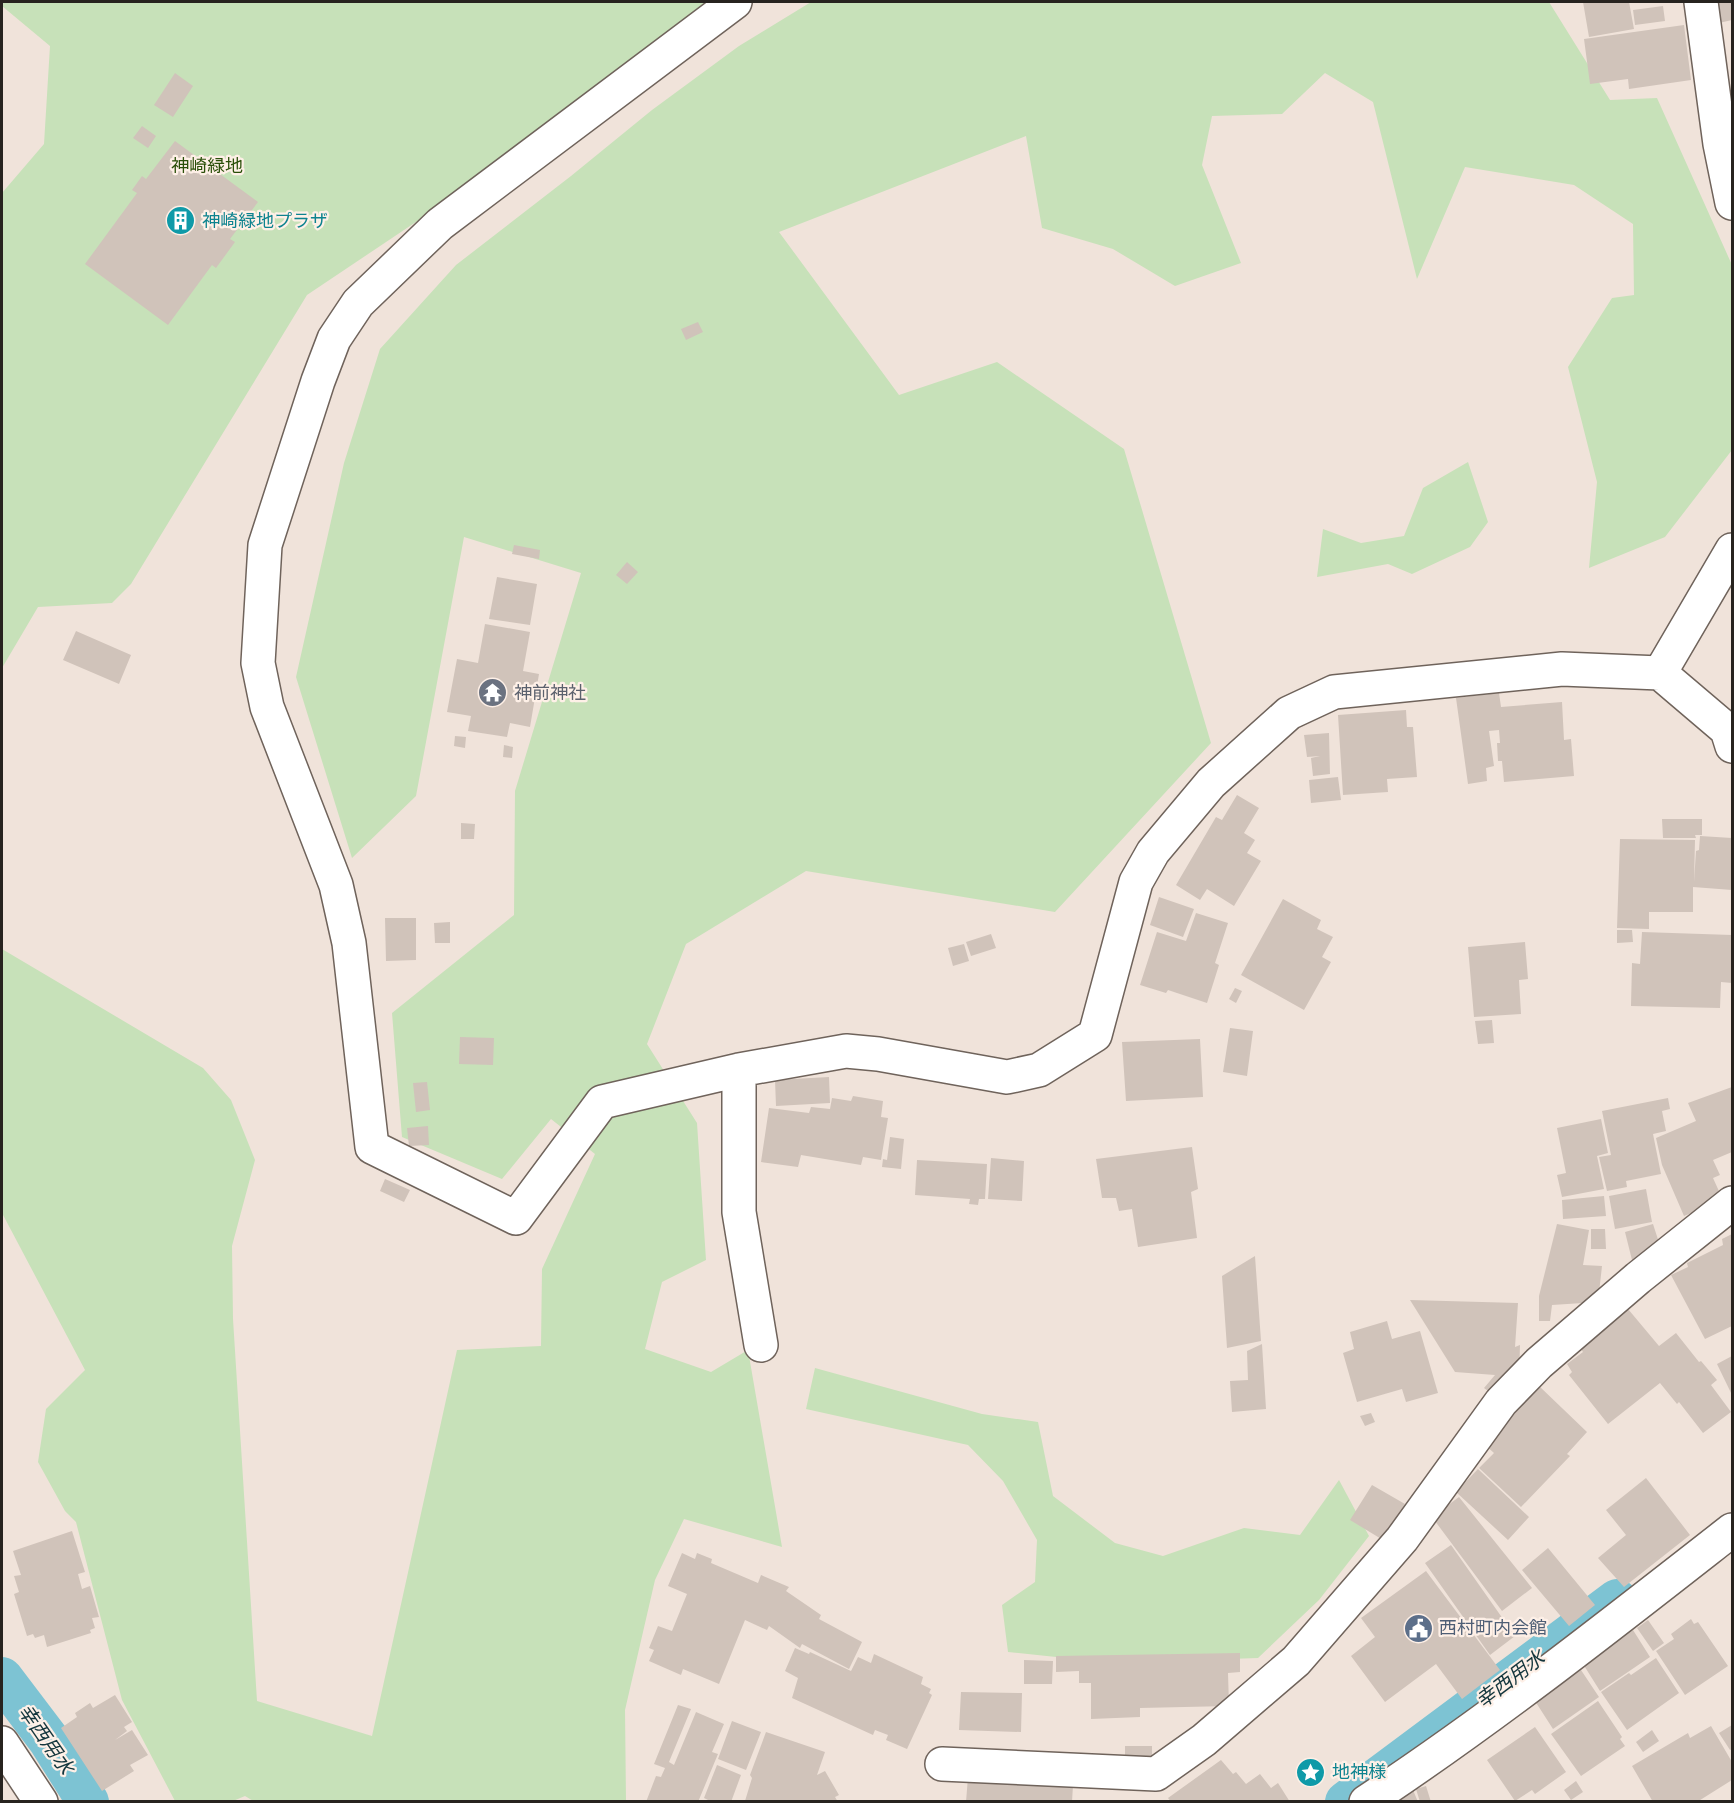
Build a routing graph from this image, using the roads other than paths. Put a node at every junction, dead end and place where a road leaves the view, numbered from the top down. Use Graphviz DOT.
graph roads {
  1 [pos="735,2"];
  2 [pos="1701,2"];
  3 [pos="1732,203"];
  4 [pos="1732,550"];
  5 [pos="1660,674"];
  6 [pos="1732,746"];
  7 [pos="739,1070"];
  8 [pos="1732,1203"];
  9 [pos="761,1345"];
  10 [pos="1732,1530"];
  11 [pos="2,1743"];
  12 [pos="942,1764"];
  13 [pos="41,1802"];
  14 [pos="1366,1802"];
  1 -- 7 [label="street"];
  2 -- 3 [label="street"];
  4 -- 5 [label="street"];
  5 -- 6 [label="street"];
  5 -- 7 [label="street"];
  7 -- 9 [label="street"];
  8 -- 12 [label="street"];
  10 -- 14 [label="street"];
  11 -- 13 [label="street"];
}
